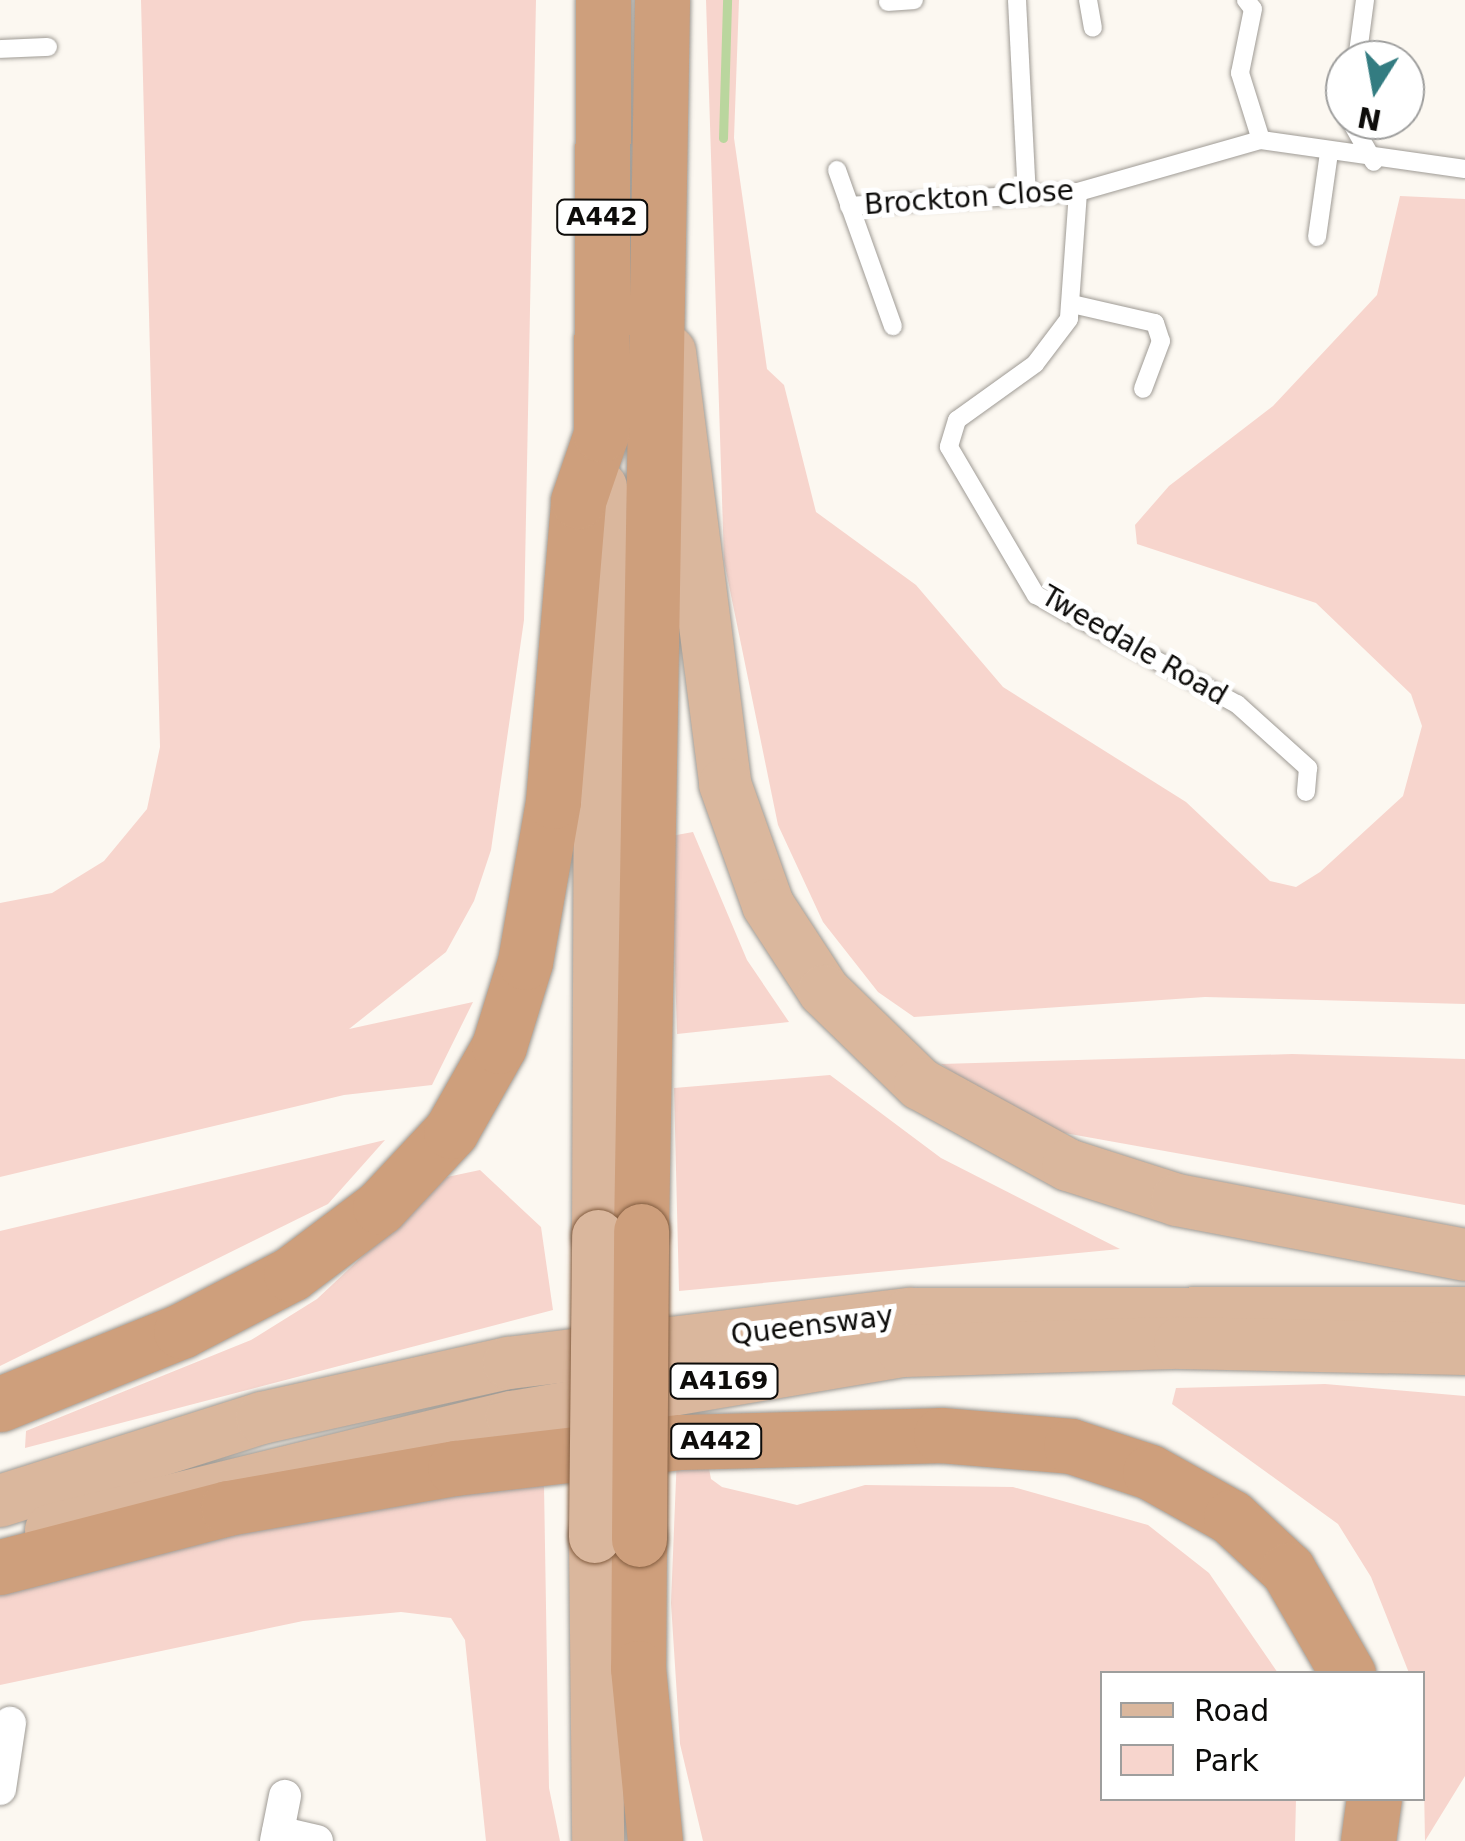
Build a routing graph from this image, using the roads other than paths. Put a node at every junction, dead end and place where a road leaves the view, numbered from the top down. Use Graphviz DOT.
graph roads {
  1 [pos="603,0"];
  2 [pos="662,0"];
  3 [pos="914,0"];
  4 [pos="1017,0"];
  5 [pos="1088,0"];
  6 [pos="1246,0"];
  7 [pos="1365,0"];
  8 [pos="888,2"];
  9 [pos="1093,28"];
  10 [pos="1360,40"];
  11 [pos="48,47"];
  12 [pos="0,49"];
  13 [pos="1262,140"];
  14 [pos="1361,140"];
  15 [pos="1329,153"];
  16 [pos="1374,162"];
  17 [pos="1465,169"];
  18 [pos="837,170"];
  19 [pos="1078,192"];
  20 [pos="1027,195"];
  21 [pos="849,206"];
  22 [pos="1317,237"];
  23 [pos="656,299"];
  24 [pos="1072,304"];
  25 [pos="893,326"];
  26 [pos="1142,389"];
  27 [pos="601,434"];
  28 [pos="1306,792"];
  29 [pos="623,1018"];
  30 [pos="1465,1255"];
  31 [pos="1465,1313"];
  32 [pos="1465,1349"];
  33 [pos="0,1404"];
  34 [pos="0,1501"];
  35 [pos="617,1538"];
  36 [pos="0,1546"];
  37 [pos="0,1566"];
  38 [pos="1346,1671"];
  39 [pos="4,1742"];
  40 [pos="0,1789"];
  41 [pos="285,1796"];
  42 [pos="1374,1801"];
  43 [pos="277,1836"];
  44 [pos="318,1841"];
  45 [pos="598,1841"];
  46 [pos="655,1841"];
  47 [pos="1368,1841"];
  1 -- 27 [label="highway, A442"];
  2 -- 23 [label="highway, A442"];
  3 -- 8 [label="lane"];
  4 -- 20 [label="lane"];
  5 -- 9 [label="lane"];
  6 -- 13 [label="lane"];
  7 -- 10 [label="lane"];
  11 -- 12 [label="lane"];
  13 -- 15 [label="lane"];
  13 -- 19 [label="lane, Brockton Close"];
  14 -- 16 [label="lane"];
  15 -- 16 [label="lane"];
  15 -- 22 [label="lane"];
  16 -- 17 [label="lane"];
  18 -- 21 [label="lane, Brockton Close"];
  19 -- 20 [label="lane, Brockton Close"];
  19 -- 24 [label="lane, Tweedale Road"];
  20 -- 21 [label="lane, Brockton Close"];
  21 -- 25 [label="lane, Brockton Close"];
  23 -- 29 [label="highway, A442"];
  23 -- 30 [label="main road"];
  24 -- 26 [label="lane"];
  24 -- 28 [label="lane, Tweedale Road"];
  27 -- 29 [label="main road"];
  27 -- 33 [label="highway, A442"];
  29 -- 35 [label="highway, A442, bridge"];
  31 -- 34 [label="main road, Queensway / A4169"];
  32 -- 36 [label="main road, Queensway / A4169"];
  35 -- 45 [label="main road"];
  35 -- 46 [label="highway, A442"];
  37 -- 38 [label="highway, A442"];
  39 -- 40 [label="street"];
  41 -- 43 [label="street"];
  42 -- 47 [label="highway"];
  43 -- 44 [label="street"];
}
